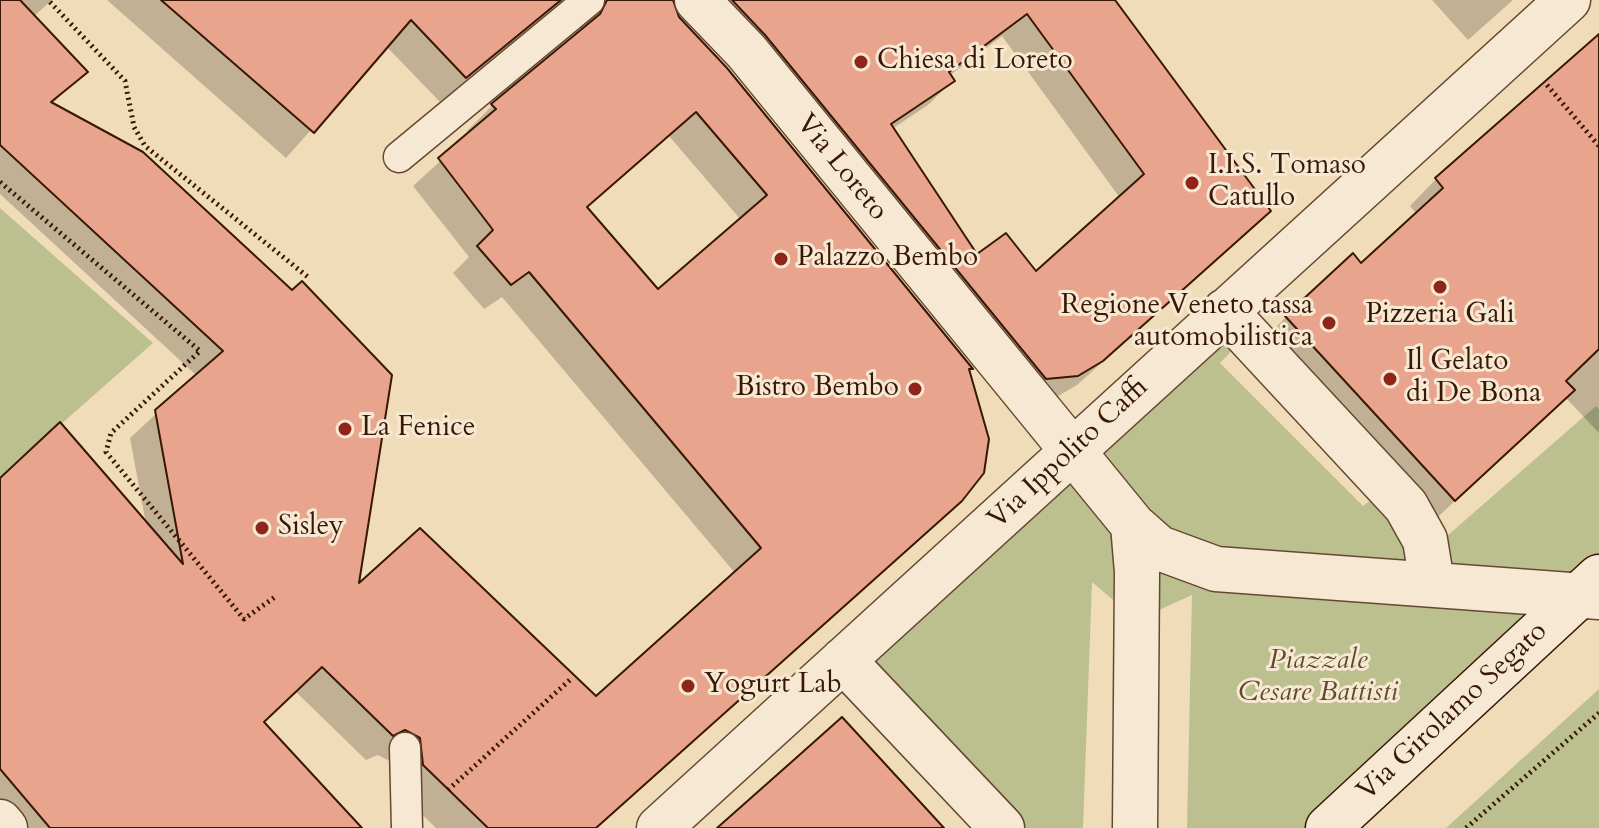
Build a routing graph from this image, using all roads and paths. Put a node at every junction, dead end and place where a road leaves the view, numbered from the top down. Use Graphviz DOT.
graph roads {
  1 [pos="589,0"];
  2 [pos="697,0"];
  3 [pos="1568,0"];
  4 [pos="50,2"];
  5 [pos="1515,48"];
  6 [pos="1599,146"];
  7 [pos="399,157"];
  8 [pos="0,182"];
  9 [pos="308,277"];
  10 [pos="1225,311"];
  11 [pos="1072,451"];
  12 [pos="1133,525"];
  13 [pos="1432,583"];
  14 [pos="1592,590"];
  15 [pos="275,597"];
  16 [pos="843,660"];
  17 [pos="572,678"];
  18 [pos="1599,713"];
  19 [pos="405,748"];
  20 [pos="0,822"];
  21 [pos="5,828"];
  22 [pos="407,828"];
  23 [pos="659,828"];
  24 [pos="1002,828"];
  25 [pos="1135,828"];
  26 [pos="1328,828"];
  27 [pos="1466,828"];
  1 -- 7 [label="lane"];
  2 -- 11 [label="street, Via Loreto"];
  3 -- 5 [label="street, Via Ippolito Caffi"];
  4 -- 9 [label="path"];
  5 -- 6 [label="path"];
  5 -- 10 [label="street, Via Ippolito Caffi"];
  8 -- 15 [label="path"];
  10 -- 11 [label="street, Via Ippolito Caffi"];
  10 -- 13 [label="street"];
  11 -- 12 [label="street"];
  11 -- 16 [label="street, Via Ippolito Caffi"];
  12 -- 13 [label="street"];
  12 -- 25 [label="street"];
  13 -- 14 [label="street"];
  14 -- 26 [label="street, Via Girolamo Segato"];
  16 -- 23 [label="street, Via Ippolito Caffi"];
  16 -- 24 [label="street"];
  17 -- 22 [label="path"];
  18 -- 27 [label="path"];
  19 -- 22 [label="lane"];
  20 -- 21 [label="street"];
}
